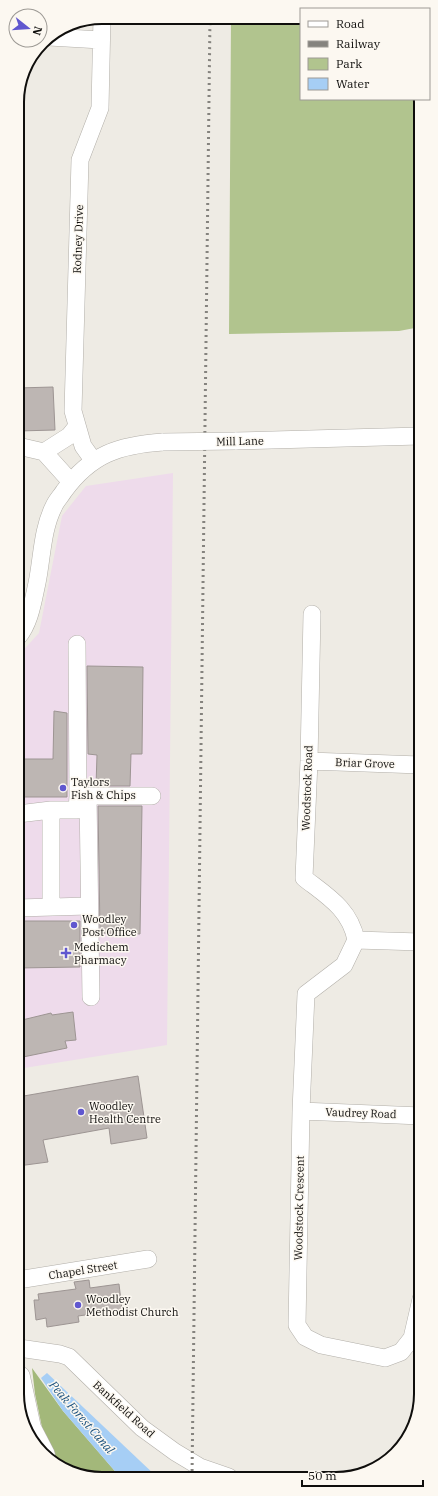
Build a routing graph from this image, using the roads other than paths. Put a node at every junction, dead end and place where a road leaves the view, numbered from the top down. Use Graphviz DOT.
graph roads {
  1 [pos="102,24"];
  2 [pos="58,38"];
  3 [pos="101,40"];
  4 [pos="77,426"];
  5 [pos="414,436"];
  6 [pos="24,447"];
  7 [pos="44,452"];
  8 [pos="93,460"];
  9 [pos="71,482"];
  10 [pos="312,614"];
  11 [pos="24,626"];
  12 [pos="78,644"];
  13 [pos="309,761"];
  14 [pos="414,765"];
  15 [pos="83,796"];
  16 [pos="152,796"];
  17 [pos="51,810"];
  18 [pos="24,813"];
  19 [pos="88,906"];
  20 [pos="51,907"];
  21 [pos="24,908"];
  22 [pos="356,940"];
  23 [pos="414,942"];
  24 [pos="91,997"];
  25 [pos="301,1111"];
  26 [pos="414,1116"];
  27 [pos="148,1260"];
  28 [pos="24,1279"];
  29 [pos="414,1329"];
  30 [pos="24,1349"];
  31 [pos="24,1401"];
  32 [pos="28,1419"];
  33 [pos="214,1472"];
  1 -- 3 [label="street, Rodney Drive"];
  2 -- 3 [label="street"];
  3 -- 4 [label="street, Rodney Drive"];
  4 -- 7 [label="street"];
  4 -- 8 [label="street, Rodney Drive"];
  5 -- 8 [label="street, Mill Lane, bridge"];
  6 -- 7 [label="street"];
  7 -- 9 [label="street"];
  8 -- 9 [label="street, Mill Lane"];
  9 -- 11 [label="street, Mill Lane"];
  10 -- 13 [label="street, Woodstock Road"];
  12 -- 15 [label="street"];
  13 -- 14 [label="street, Briar Grove"];
  13 -- 22 [label="street, Woodstock Road"];
  15 -- 16 [label="street"];
  15 -- 17 [label="street"];
  15 -- 19 [label="street"];
  17 -- 18 [label="street"];
  17 -- 20 [label="street"];
  19 -- 20 [label="street"];
  19 -- 24 [label="street"];
  20 -- 21 [label="street"];
  22 -- 23 [label="street"];
  22 -- 25 [label="street, Woodstock Crescent"];
  25 -- 26 [label="street, Vaudrey Road"];
  25 -- 29 [label="street, Woodstock Crescent"];
  27 -- 28 [label="street, Chapel Street"];
  30 -- 33 [label="street, Bankfield Road"];
  31 -- 32 [label="main road"];
}
